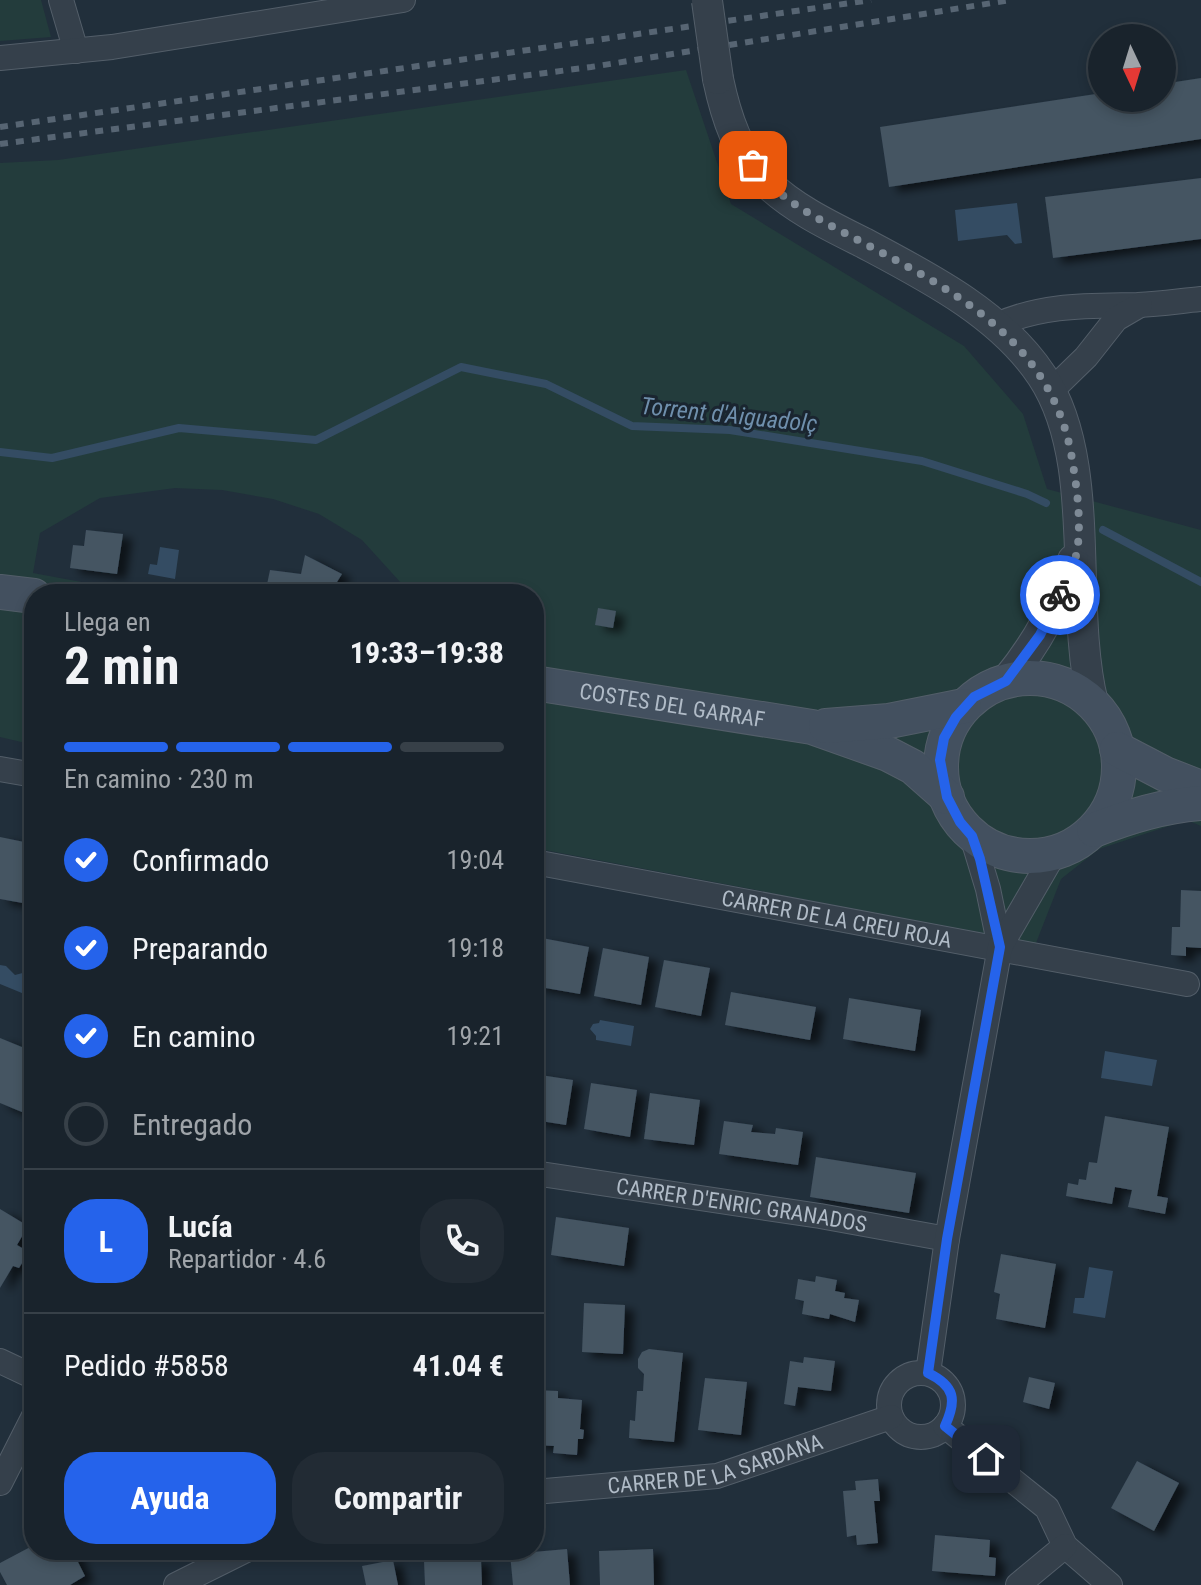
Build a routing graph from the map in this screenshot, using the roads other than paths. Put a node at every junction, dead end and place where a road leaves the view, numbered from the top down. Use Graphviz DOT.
graph roads {
  1 [pos="61,0"];
  2 [pos="397,1"];
  3 [pos="707,1"];
  4 [pos="76,51"];
  5 [pos="0,58"];
  6 [pos="1201,299"];
  7 [pos="1142,305"];
  8 [pos="997,325"];
  9 [pos="1051,391"];
  10 [pos="1078,547"];
  11 [pos="0,592"];
  12 [pos="24,595"];
  13 [pos="1006,681"];
  14 [pos="544,685"];
  15 [pos="1093,703"];
  16 [pos="964,706"];
  17 [pos="812,727"];
  18 [pos="1117,749"];
  19 [pos="0,769"];
  20 [pos="24,773"];
  21 [pos="1201,788"];
  22 [pos="947,797"];
  23 [pos="1201,803"];
  24 [pos="1094,830"];
  25 [pos="972,836"];
  26 [pos="1055,852"];
  27 [pos="544,864"];
  28 [pos="1000,947"];
  29 [pos="1187,984"];
  30 [pos="544,1175"];
  31 [pos="947,1239"];
  32 [pos="0,1361"];
  33 [pos="24,1372"];
  34 [pos="928,1373"];
  35 [pos="891,1417"];
  36 [pos="945,1426"];
  37 [pos="24,1436"];
  38 [pos="0,1483"];
  39 [pos="544,1491"];
  40 [pos="1065,1546"];
  41 [pos="226,1560"];
  42 [pos="176,1585"];
  43 [pos="1018,1585"];
  44 [pos="1110,1585"];
  1 -- 4 [label="street"];
  2 -- 4 [label="street"];
  3 -- 8 [label="street, bridge"];
  4 -- 5 [label="street"];
  6 -- 7 [label="street"];
  7 -- 8 [label="street"];
  7 -- 9 [label="street"];
  8 -- 9 [label="street"];
  9 -- 10 [label="street"];
  10 -- 13 [label="street"];
  10 -- 15 [label="street"];
  11 -- 12 [label="main road"];
  13 -- 15 [label="main road"];
  13 -- 16 [label="main road"];
  14 -- 17 [label="main road, COSTES DEL GARRAF"];
  15 -- 18 [label="main road"];
  16 -- 17 [label="main road"];
  16 -- 22 [label="main road"];
  17 -- 22 [label="main road"];
  18 -- 21 [label="main road"];
  18 -- 24 [label="main road"];
  19 -- 20 [label="street"];
  22 -- 25 [label="main road"];
  23 -- 24 [label="main road"];
  24 -- 26 [label="main road"];
  25 -- 26 [label="main road"];
  25 -- 28 [label="street"];
  26 -- 28 [label="street"];
  27 -- 28 [label="street, CARRER DE LA CREU ROJA"];
  28 -- 29 [label="street, CARRER DE LA CREU ROJA"];
  28 -- 31 [label="street"];
  30 -- 31 [label="street, CARRER D'ENRIC GRANADOS"];
  31 -- 34 [label="street"];
  32 -- 33 [label="street"];
  34 -- 35 [label="street"];
  34 -- 36 [label="street"];
  35 -- 36 [label="street"];
  35 -- 39 [label="street, CARRER DE LA SARDANA"];
  36 -- 40 [label="street"];
  37 -- 38 [label="street"];
  40 -- 43 [label="street"];
  40 -- 44 [label="street"];
  41 -- 42 [label="street"];
}
